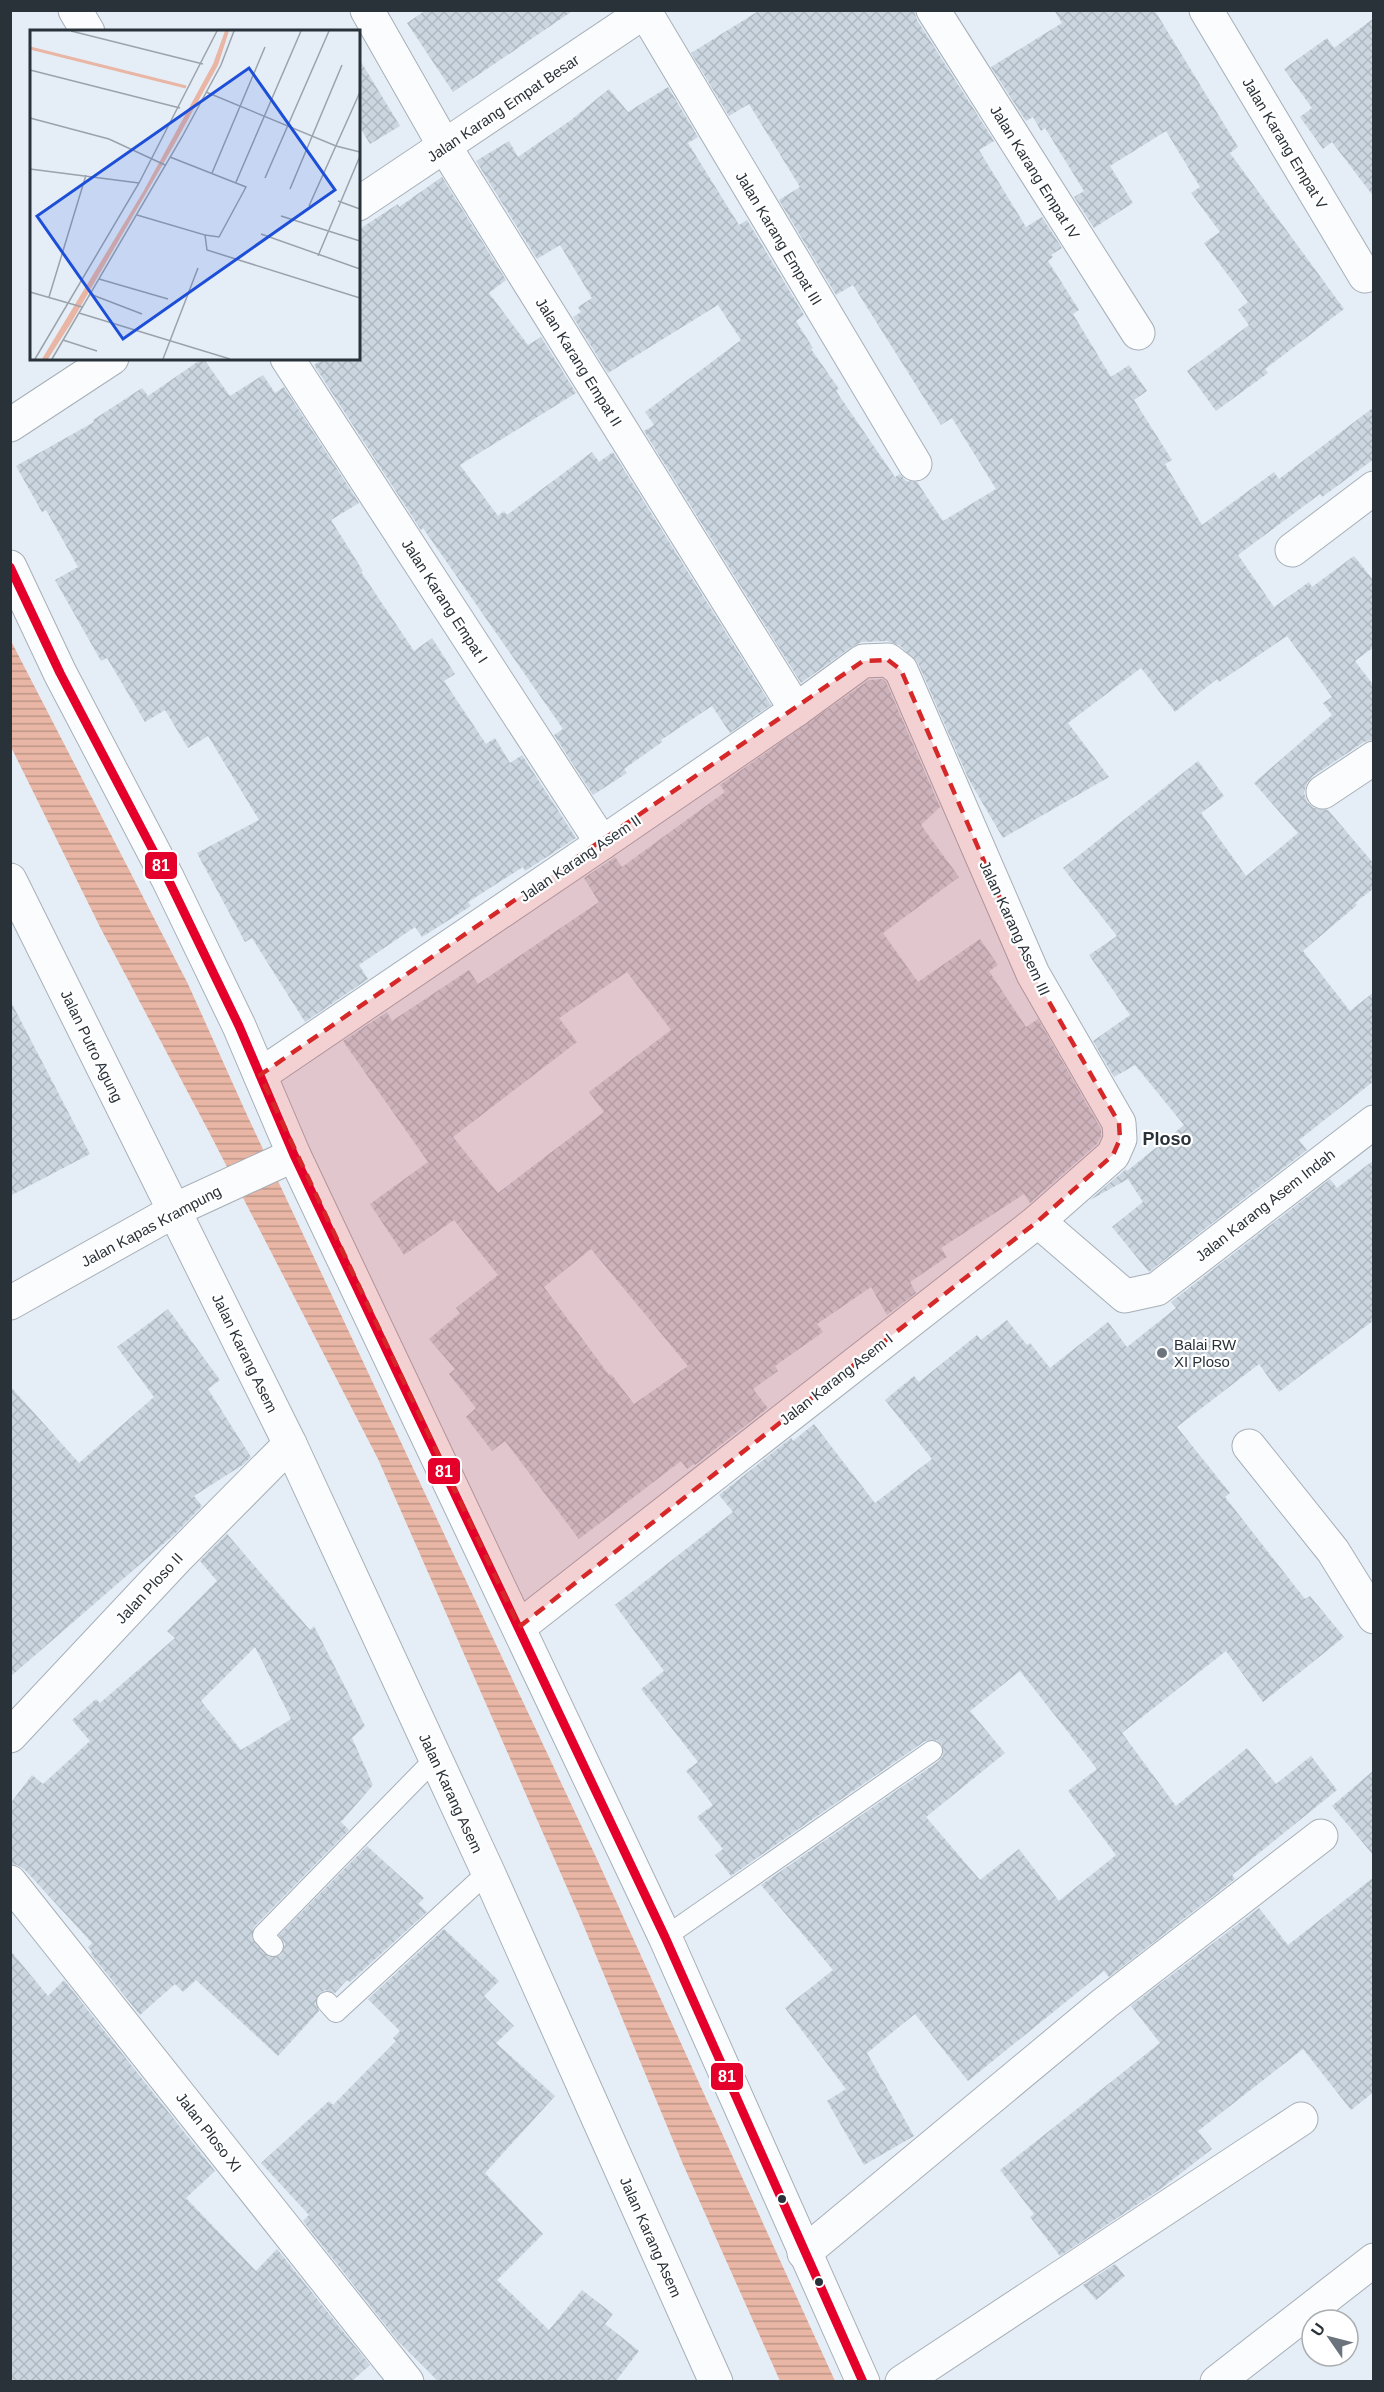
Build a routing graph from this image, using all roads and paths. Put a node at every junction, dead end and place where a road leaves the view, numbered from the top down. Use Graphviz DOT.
graph roads {
  1 [pos="75,10"];
  2 [pos="367,10"];
  3 [pos="933,10"];
  4 [pos="1206,10"];
  5 [pos="645,11"];
  6 [pos="86,30"];
  7 [pos="445,147"];
  8 [pos="360,203"];
  9 [pos="1365,276"];
  10 [pos="1138,333"];
  11 [pos="109,360"];
  12 [pos="288,360"];
  13 [pos="10,425"];
  14 [pos="915,465"];
  15 [pos="1374,488"];
  16 [pos="1292,550"];
  17 [pos="10,567"];
  18 [pos="901,670"];
  19 [pos="796,710"];
  20 [pos="1374,758"];
  21 [pos="1323,792"];
  22 [pos="602,843"];
  23 [pos="10,880"];
  24 [pos="260,1075"];
  25 [pos="1374,1122"];
  26 [pos="288,1157"];
  27 [pos="179,1209"];
  28 [pos="1038,1221"];
  29 [pos="10,1303"];
  30 [pos="290,1444"];
  31 [pos="1249,1446"];
  32 [pos="1374,1617"];
  33 [pos="519,1627"];
  34 [pos="10,1736"];
  35 [pos="932,1751"];
  36 [pos="435,1759"];
  37 [pos="1321,1836"];
  38 [pos="488,1872"];
  39 [pos="10,1882"];
  40 [pos="665,1938"];
  41 [pos="273,1946"];
  42 [pos="327,2002"];
  43 [pos="1300,2119"];
  44 [pos="804,2253"];
  45 [pos="1374,2260"];
  46 [pos="407,2382"];
  47 [pos="716,2382"];
  48 [pos="862,2382"];
  49 [pos="902,2382"];
  50 [pos="1217,2382"];
  1 -- 6 [label="street"];
  2 -- 7 [label="street, Jalan Karang Empat II"];
  3 -- 10 [label="street, Jalan Karang Empat IV"];
  4 -- 9 [label="street, Jalan Karang Empat V"];
  5 -- 7 [label="street, Jalan Karang Empat Besar"];
  5 -- 14 [label="street, Jalan Karang Empat III"];
  7 -- 8 [label="street, Jalan Karang Empat Besar"];
  7 -- 19 [label="street, Jalan Karang Empat II"];
  11 -- 13 [label="street"];
  12 -- 22 [label="street, Jalan Karang Empat I"];
  15 -- 16 [label="street"];
  17 -- 24 [label="street"];
  18 -- 19 [label="street, Jalan Karang Asem II"];
  18 -- 28 [label="street, Jalan Karang Asem III"];
  19 -- 22 [label="street, Jalan Karang Asem II"];
  20 -- 21 [label="street"];
  22 -- 24 [label="street, Jalan Karang Asem II"];
  23 -- 27 [label="street, Jalan Putro Agung"];
  24 -- 26 [label="street"];
  25 -- 28 [label="street, Jalan Karang Asem Indah"];
  26 -- 27 [label="street, Jalan Kapas Krampung"];
  26 -- 33 [label="street"];
  27 -- 29 [label="street, Jalan Kapas Krampung"];
  27 -- 30 [label="street, Jalan Karang Asem"];
  28 -- 33 [label="street, Jalan Karang Asem I"];
  30 -- 34 [label="street, Jalan Ploso II"];
  30 -- 36 [label="street, Jalan Karang Asem"];
  31 -- 32 [label="street"];
  33 -- 40 [label="street"];
  35 -- 40 [label="lane"];
  36 -- 38 [label="street, Jalan Karang Asem"];
  36 -- 41 [label="lane"];
  37 -- 44 [label="street"];
  38 -- 42 [label="lane"];
  38 -- 47 [label="street, Jalan Karang Asem"];
  39 -- 46 [label="street, Jalan Ploso XI"];
  40 -- 44 [label="street"];
  43 -- 49 [label="street"];
  44 -- 48 [label="street"];
  45 -- 50 [label="street"];
}
